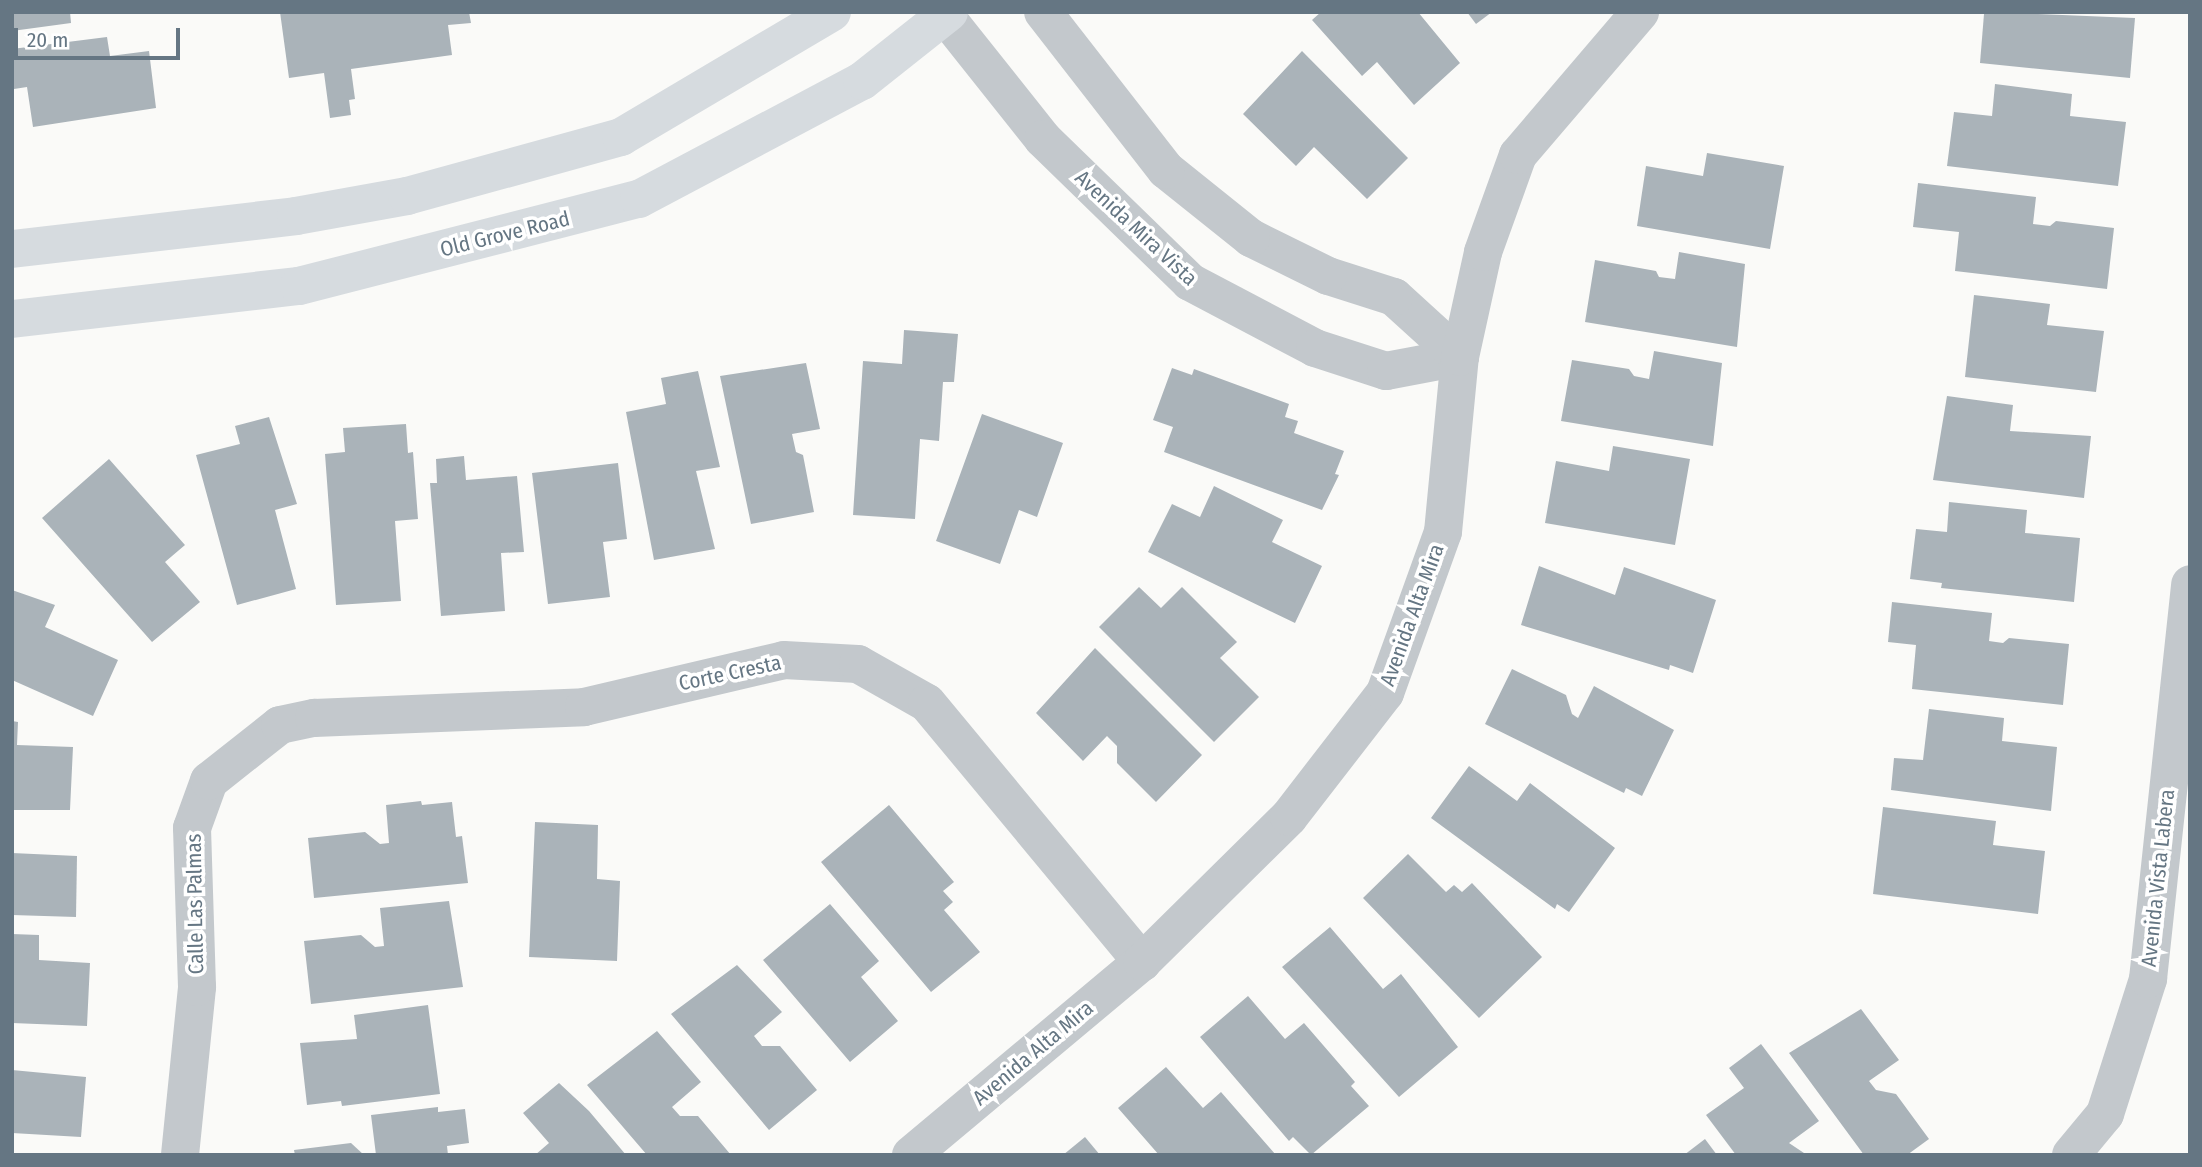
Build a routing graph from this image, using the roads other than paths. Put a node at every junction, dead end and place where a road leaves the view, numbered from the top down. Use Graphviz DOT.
graph roads {
  1 [pos="832,12"];
  2 [pos="1043,12"];
  3 [pos="1640,12"];
  4 [pos="945,13"];
  5 [pos="12,249"];
  6 [pos="12,319"];
  7 [pos="1460,357"];
  8 [pos="2190,584"];
  9 [pos="314,718"];
  10 [pos="1142,962"];
  11 [pos="180,1155"];
  12 [pos="911,1155"];
  13 [pos="2071,1155"];
  1 -- 5 [label="street"];
  2 -- 7 [label="street"];
  3 -- 7 [label="street, Avenida Alta Mira"];
  4 -- 6 [label="street, Old Grove Road"];
  4 -- 7 [label="street, Avenida Mira Vista"];
  7 -- 10 [label="street, Avenida Alta Mira"];
  8 -- 13 [label="street, Avenida Vista Labera"];
  9 -- 10 [label="street, Corte Cresta"];
  9 -- 11 [label="street, Calle Las Palmas"];
  10 -- 12 [label="street, Avenida Alta Mira"];
}
